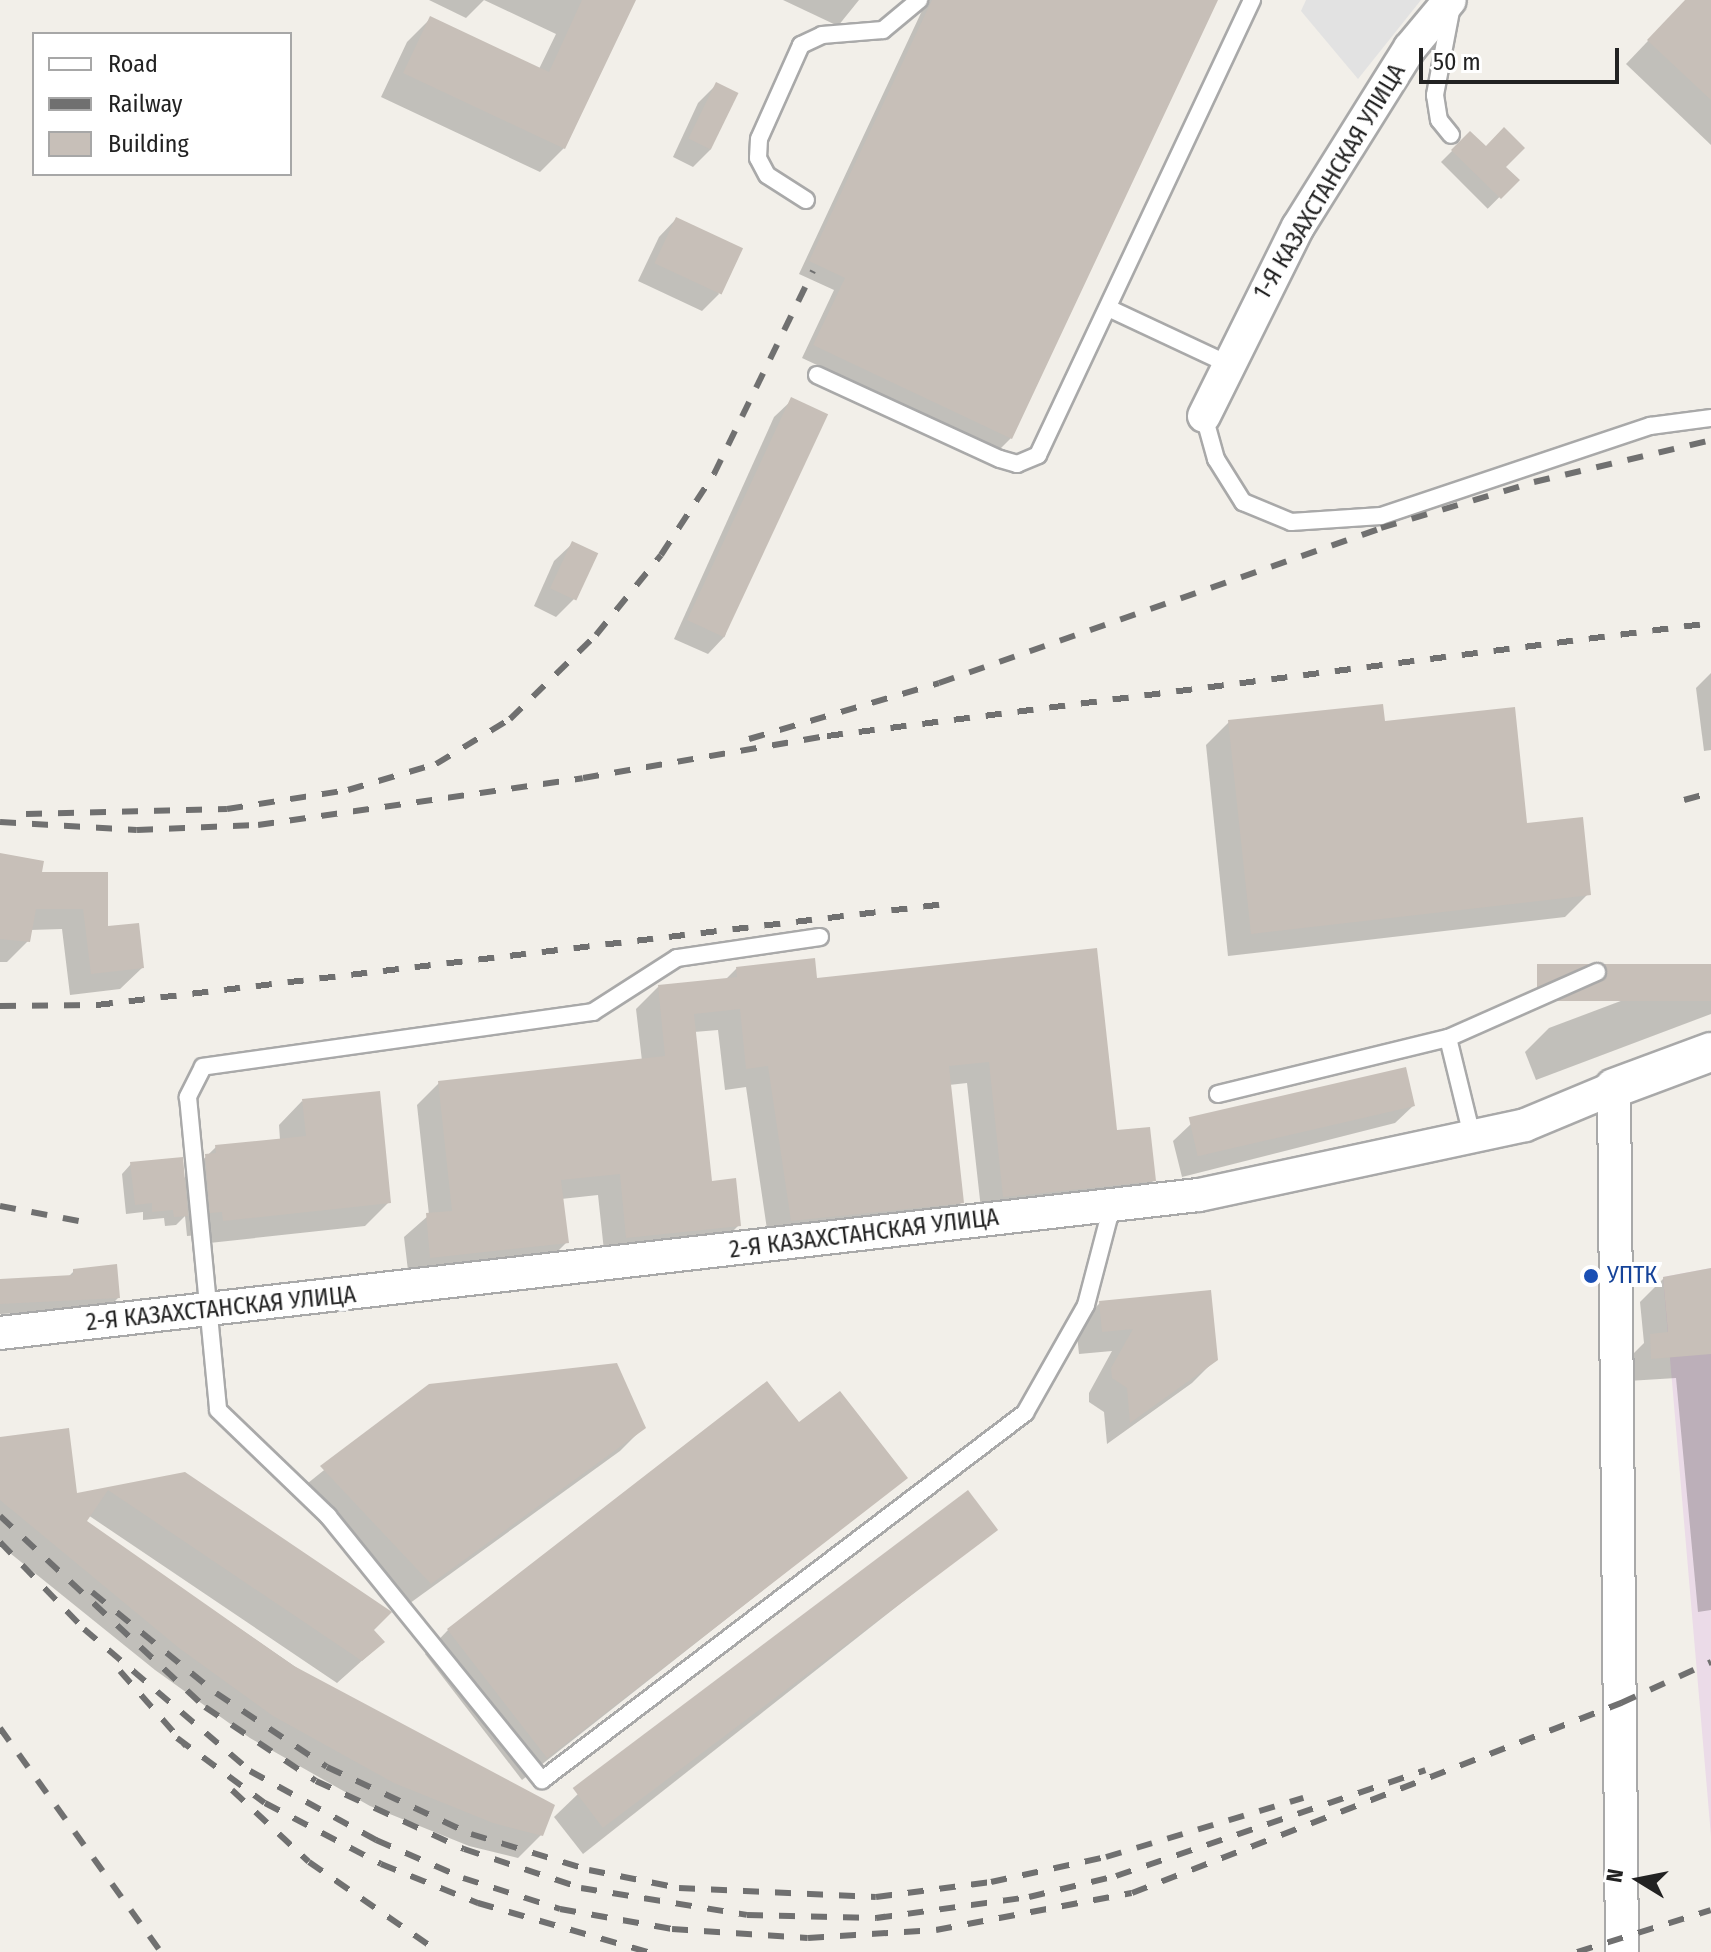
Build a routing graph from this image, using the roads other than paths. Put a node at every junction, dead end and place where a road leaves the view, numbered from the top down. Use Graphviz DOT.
graph roads {
  1 [pos="919,0"];
  2 [pos="1252,0"];
  3 [pos="1452,0"];
  4 [pos="1451,135"];
  5 [pos="806,200"];
  6 [pos="1108,308"];
  7 [pos="1228,364"];
  8 [pos="817,375"];
  9 [pos="1204,416"];
  10 [pos="1711,418"];
  11 [pos="820,937"];
  12 [pos="1597,972"];
  13 [pos="1448,1038"];
  14 [pos="1711,1052"];
  15 [pos="1614,1088"];
  16 [pos="1218,1094"];
  17 [pos="1472,1136"];
  18 [pos="1112,1206"];
  19 [pos="207,1311"];
  20 [pos="0,1333"];
  21 [pos="1622,1952"];
  1 -- 5 [label="lane"];
  2 -- 6 [label="lane"];
  3 -- 4 [label="lane"];
  3 -- 7 [label="street, 1-Я КАЗАХСТАНСКАЯ УЛИЦА"];
  6 -- 7 [label="lane"];
  6 -- 8 [label="lane"];
  7 -- 9 [label="street, 1-Я КАЗАХСТАНСКАЯ УЛИЦА"];
  9 -- 10 [label="lane"];
  11 -- 19 [label="lane"];
  12 -- 13 [label="lane"];
  13 -- 16 [label="lane"];
  13 -- 17 [label="lane"];
  14 -- 15 [label="street, 2-Я КАЗАХСТАНСКАЯ УЛИЦА"];
  15 -- 17 [label="street, 2-Я КАЗАХСТАНСКАЯ УЛИЦА"];
  15 -- 21 [label="street"];
  17 -- 18 [label="street, 2-Я КАЗАХСТАНСКАЯ УЛИЦА"];
  18 -- 19 [label="street, 2-Я КАЗАХСТАНСКАЯ УЛИЦА"];
  18 -- 19 [label="lane"];
  19 -- 20 [label="street, 2-Я КАЗАХСТАНСКАЯ УЛИЦА"];
}
